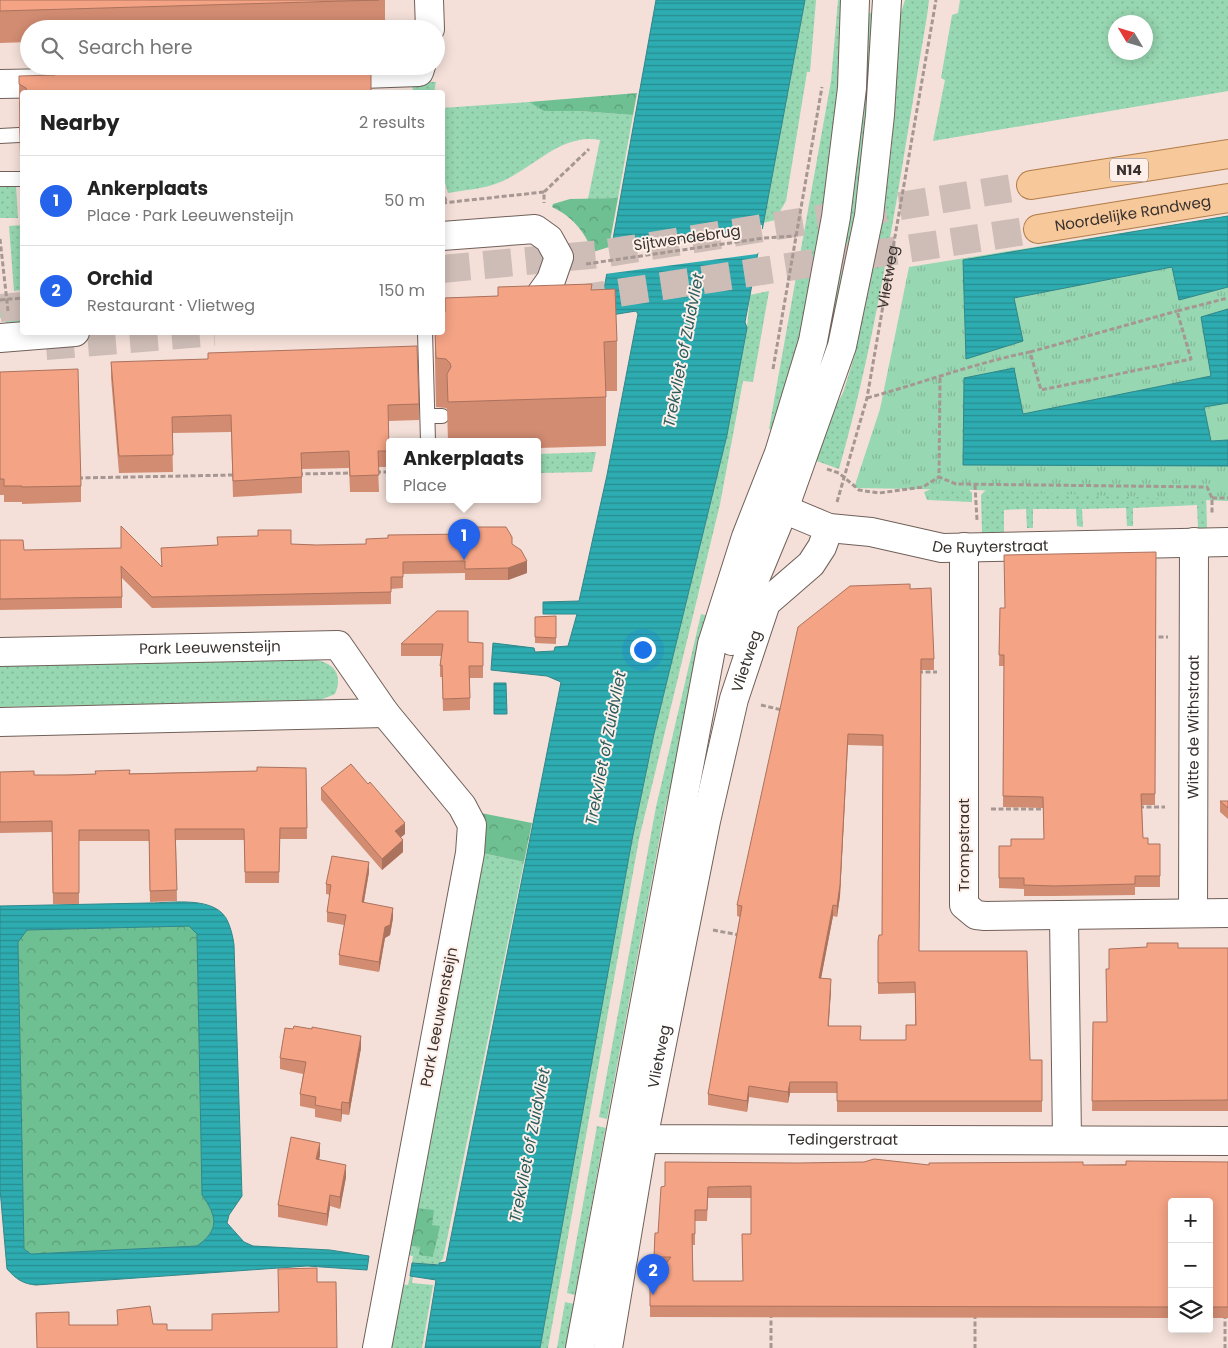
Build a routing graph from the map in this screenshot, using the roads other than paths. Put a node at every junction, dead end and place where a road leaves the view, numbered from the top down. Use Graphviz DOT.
graph roads {
  1 [pos="429,0"];
  2 [pos="855,0"];
  3 [pos="887,0"];
  4 [pos="430,20"];
  5 [pos="78,82"];
  6 [pos="0,84"];
  7 [pos="20,135"];
  8 [pos="0,136"];
  9 [pos="1228,154"];
  10 [pos="0,179"];
  11 [pos="20,179"];
  12 [pos="1031,185"];
  13 [pos="1228,198"];
  14 [pos="1038,229"];
  15 [pos="445,236"];
  16 [pos="494,311"];
  17 [pos="40,335"];
  18 [pos="425,335"];
  19 [pos="5,338"];
  20 [pos="428,416"];
  21 [pos="442,416"];
  22 [pos="428,438"];
  23 [pos="773,504"];
  24 [pos="829,528"];
  25 [pos="1212,542"];
  26 [pos="972,546"];
  27 [pos="0,652"];
  28 [pos="385,713"];
  29 [pos="0,722"];
  30 [pos="1193,913"];
  31 [pos="1228,913"];
  32 [pos="1064,916"];
  33 [pos="631,1137"];
  34 [pos="1067,1140"];
  35 [pos="1228,1140"];
  36 [pos="377,1348"];
  37 [pos="580,1348"];
  38 [pos="608,1348"];
  1 -- 4 [label="street"];
  2 -- 23 [label="street, Vlietweg"];
  3 -- 23 [label="street, Vlietweg"];
  5 -- 6 [label="street"];
  7 -- 8 [label="lane"];
  9 -- 12 [label="main road, N14"];
  10 -- 11 [label="lane"];
  13 -- 14 [label="main road, Noordelijke Randweg"];
  15 -- 16 [label="street"];
  17 -- 19 [label="street"];
  18 -- 20 [label="lane"];
  20 -- 21 [label="lane"];
  20 -- 22 [label="lane"];
  23 -- 24 [label="street, De Ruyterstraat"];
  23 -- 33 [label="street, Vlietweg"];
  24 -- 26 [label="street, De Ruyterstraat"];
  24 -- 33 [label="street, Vlietweg"];
  25 -- 26 [label="street, De Ruyterstraat"];
  25 -- 30 [label="street, Witte de Withstraat"];
  26 -- 32 [label="street, Trompstraat"];
  27 -- 28 [label="street, Park Leeuwensteijn"];
  28 -- 29 [label="street"];
  28 -- 36 [label="street, Park Leeuwensteijn"];
  30 -- 31 [label="street, Trompstraat"];
  30 -- 32 [label="street, Trompstraat"];
  32 -- 34 [label="street"];
  33 -- 34 [label="street, Tedingerstraat"];
  33 -- 37 [label="street, Vlietweg"];
  33 -- 38 [label="street, Vlietweg"];
  34 -- 35 [label="street, Tedingerstraat"];
}
